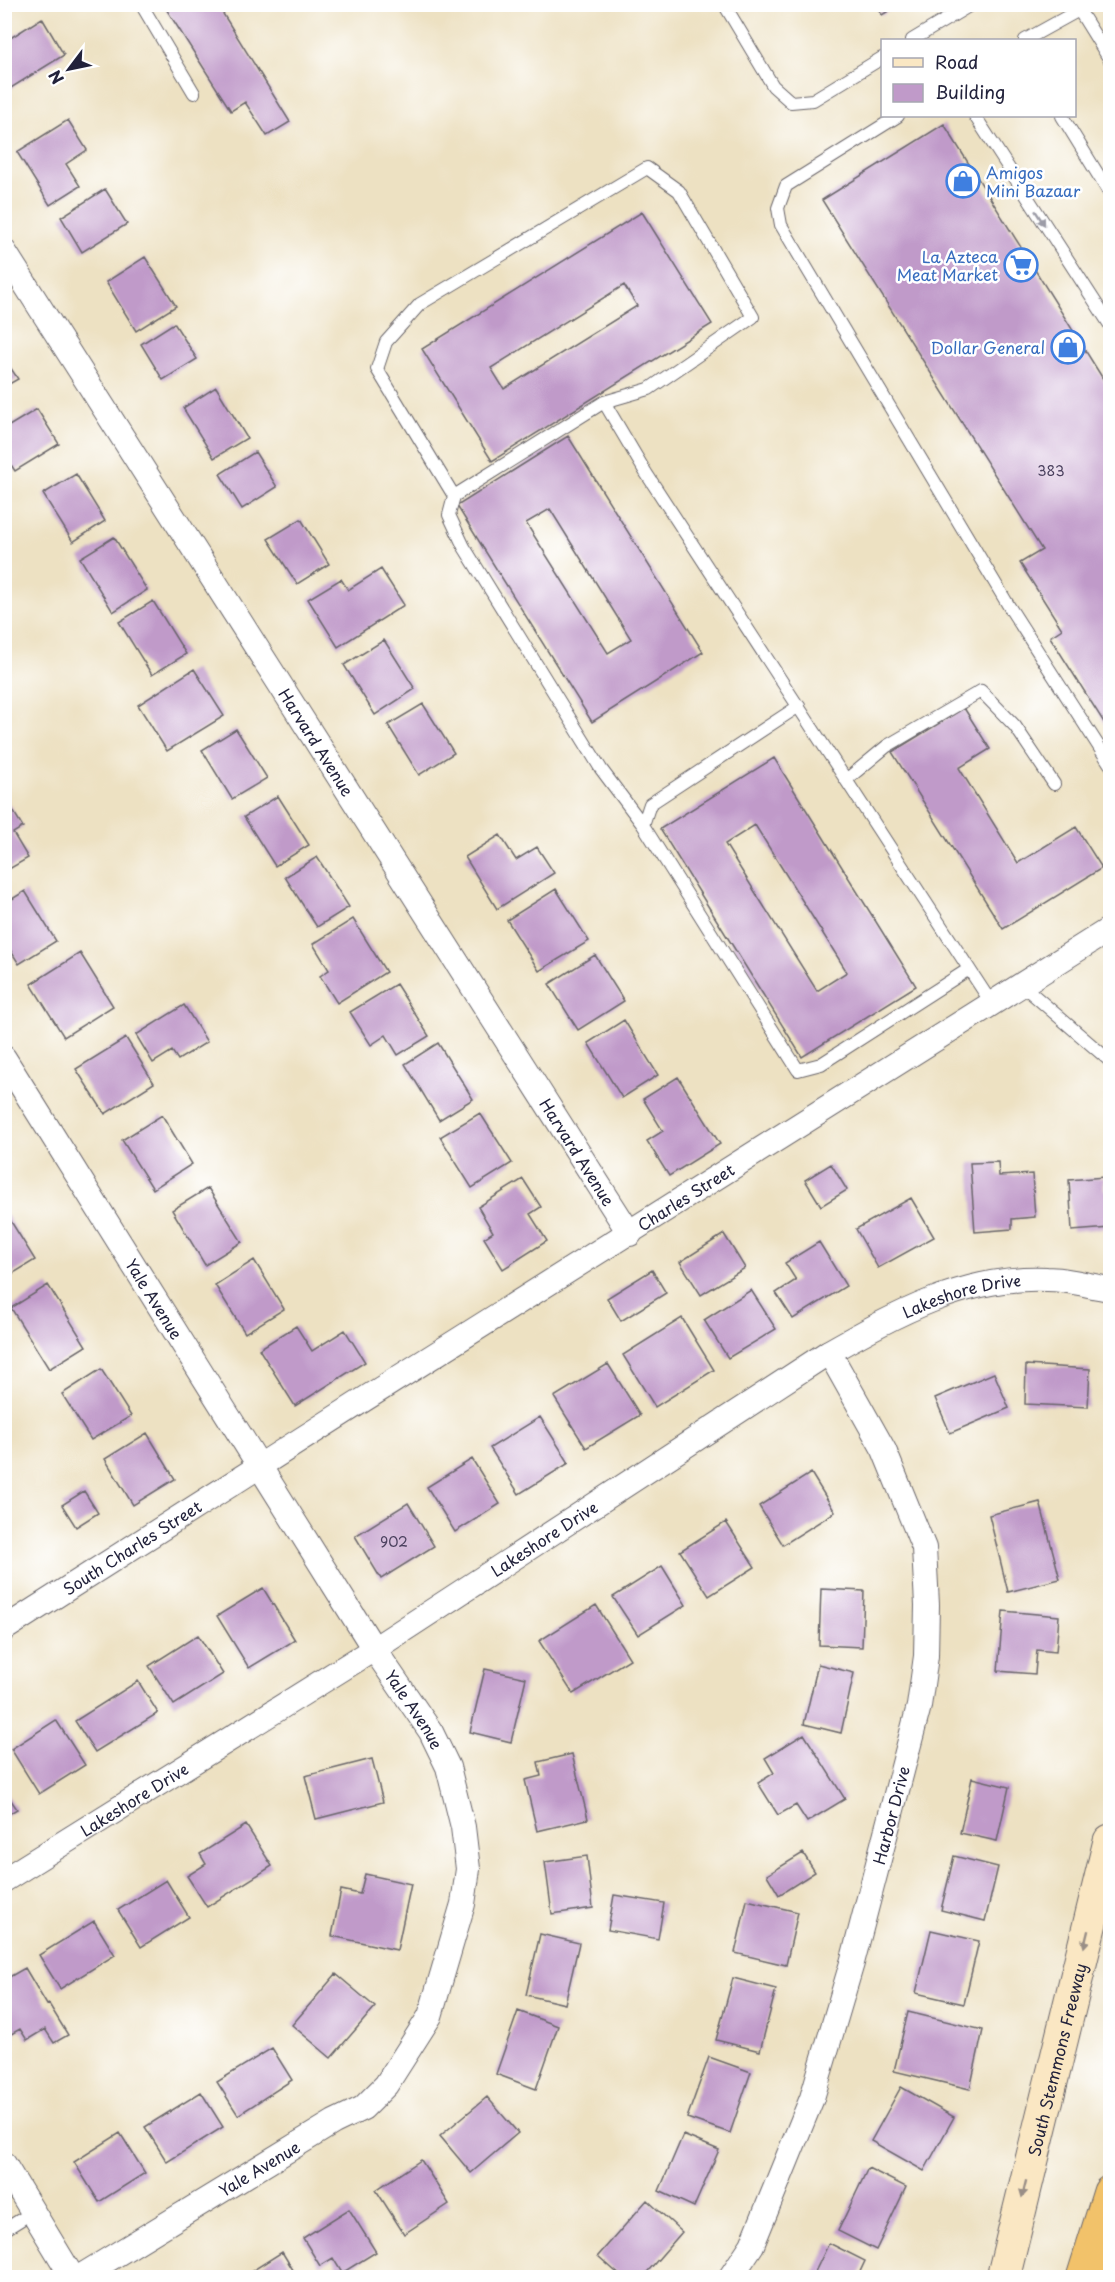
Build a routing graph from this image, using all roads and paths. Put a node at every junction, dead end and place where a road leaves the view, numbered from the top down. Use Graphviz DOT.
graph roads {
  1 [pos="141,4"];
  2 [pos="724,4"];
  3 [pos="972,4"];
  4 [pos="1084,7"];
  5 [pos="914,39"];
  6 [pos="1027,39"];
  7 [pos="881,59"];
  8 [pos="1110,60"];
  9 [pos="194,93"];
  10 [pos="896,117"];
  11 [pos="976,117"];
  12 [pos="1063,117"];
  13 [pos="1110,194"];
  14 [pos="4,251"];
  15 [pos="1110,325"];
  16 [pos="604,402"];
  17 [pos="454,496"];
  18 [pos="799,706"];
  19 [pos="1110,764"];
  20 [pos="846,780"];
  21 [pos="1054,784"];
  22 [pos="643,825"];
  23 [pos="1110,929"];
  24 [pos="969,969"];
  25 [pos="1022,985"];
  26 [pos="992,1004"];
  27 [pos="4,1058"];
  28 [pos="1110,1061"];
  29 [pos="630,1234"];
  30 [pos="1110,1289"];
  31 [pos="829,1352"];
  32 [pos="259,1465"];
  33 [pos="4,1629"];
  34 [pos="374,1649"];
  35 [pos="1110,1841"];
  36 [pos="4,1880"];
  37 [pos="7,2173"];
  38 [pos="1110,2192"];
  39 [pos="33,2212"];
  40 [pos="4,2230"];
  41 [pos="1110,2267"];
  42 [pos="76,2277"];
  43 [pos="730,2277"];
  44 [pos="1003,2277"];
  45 [pos="1083,2277"];
  46 [pos="1108,2277"];
  1 -- 9 [label="lane"];
  2 -- 7 [label="lane"];
  3 -- 5 [label="lane"];
  4 -- 6 [label="lane"];
  4 -- 8 [label="lane"];
  10 -- 19 [label="lane"];
  11 -- 15 [label="lane, one-way"];
  12 -- 13 [label="lane"];
  14 -- 29 [label="street, Harvard Avenue"];
  16 -- 17 [label="lane"];
  16 -- 17 [label="lane"];
  16 -- 18 [label="lane"];
  17 -- 22 [label="lane"];
  18 -- 20 [label="lane"];
  18 -- 22 [label="lane"];
  20 -- 21 [label="lane"];
  20 -- 24 [label="lane"];
  22 -- 24 [label="lane"];
  23 -- 25 [label="street, Charles Street"];
  24 -- 26 [label="lane"];
  25 -- 26 [label="street, Charles Street"];
  25 -- 28 [label="lane"];
  26 -- 29 [label="street, Charles Street"];
  27 -- 32 [label="street, Yale Avenue"];
  29 -- 32 [label="street, Charles Street"];
  30 -- 31 [label="street, Lakeshore Drive"];
  31 -- 34 [label="street, Lakeshore Drive"];
  31 -- 43 [label="street, Harbor Drive"];
  32 -- 33 [label="street, South Charles Street"];
  32 -- 34 [label="street, Yale Avenue"];
  34 -- 36 [label="street, Lakeshore Drive"];
  34 -- 42 [label="street, Yale Avenue"];
  35 -- 44 [label="main road, South Stemmons Freeway, one-way"];
  37 -- 39 [label="street"];
  38 -- 45 [label="highway"];
  39 -- 40 [label="lane"];
  39 -- 42 [label="street"];
  41 -- 46 [label="highway"];
}
